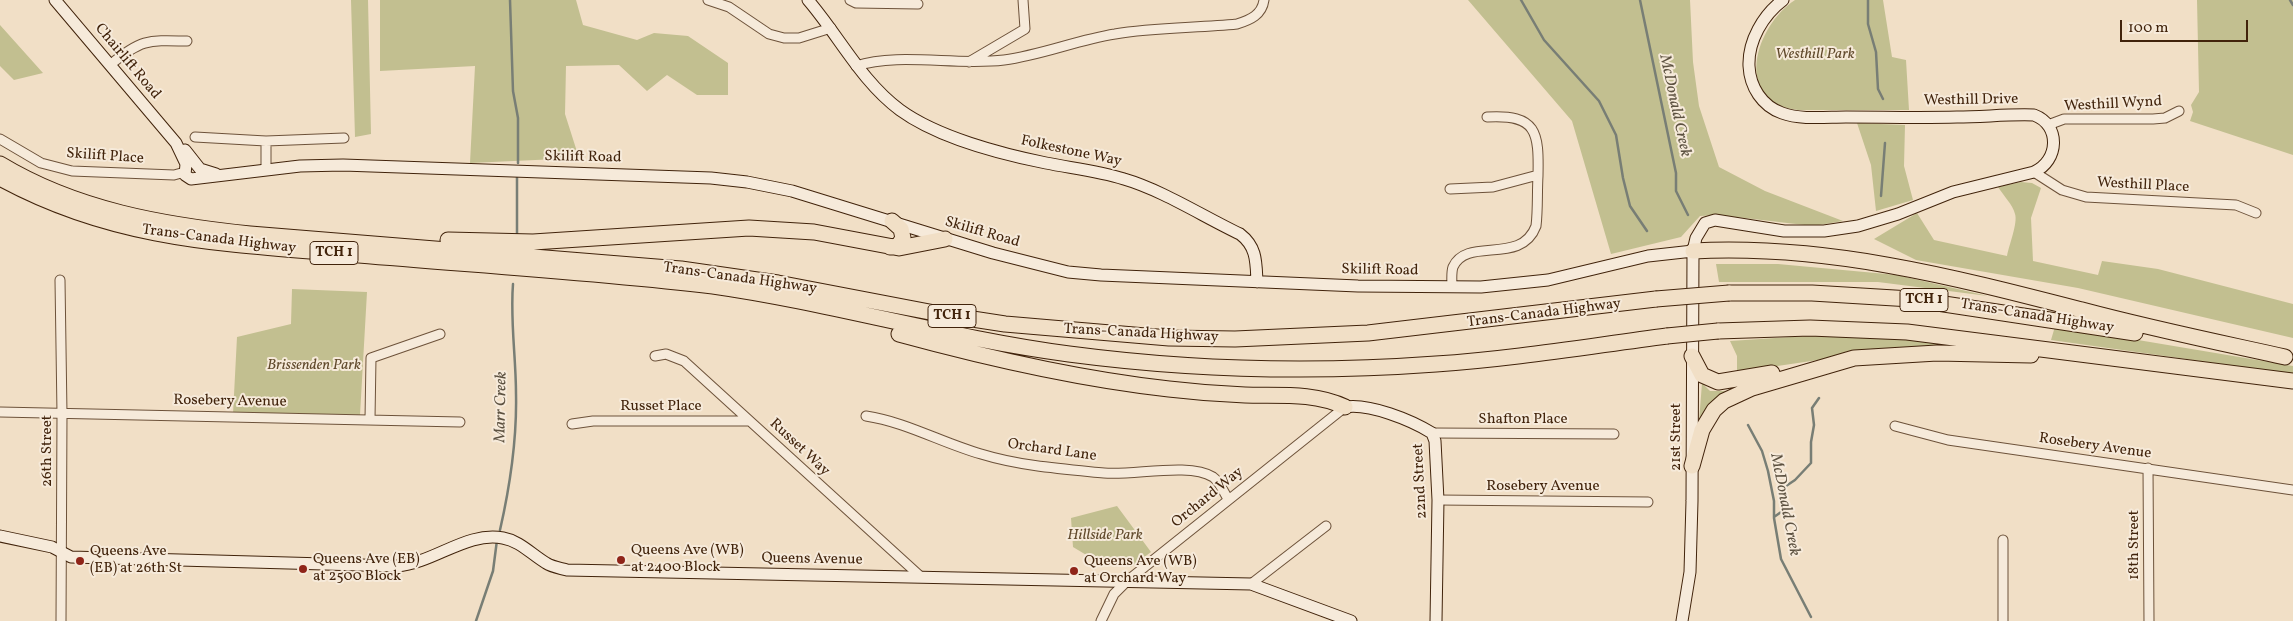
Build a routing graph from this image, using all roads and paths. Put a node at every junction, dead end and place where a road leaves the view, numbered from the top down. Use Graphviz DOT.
graph roads {
  1 [pos="55,0"];
  2 [pos="708,0"];
  3 [pos="808,0"];
  4 [pos="850,0"];
  5 [pos="1023,0"];
  6 [pos="1264,0"];
  7 [pos="1783,0"];
  8 [pos="918,4"];
  9 [pos="831,28"];
  10 [pos="187,41"];
  11 [pos="966,63"];
  12 [pos="110,65"];
  13 [pos="856,66"];
  14 [pos="2179,111"];
  15 [pos="1487,117"];
  16 [pos="2048,125"];
  17 [pos="195,137"];
  18 [pos="344,138"];
  19 [pos="0,139"];
  20 [pos="266,142"];
  21 [pos="0,164"];
  22 [pos="192,170"];
  23 [pos="266,170"];
  24 [pos="2034,172"];
  25 [pos="1538,175"];
  26 [pos="0,178"];
  27 [pos="1450,189"];
  28 [pos="2256,213"];
  29 [pos="892,221"];
  30 [pos="250,234"];
  31 [pos="945,238"];
  32 [pos="890,248"];
  33 [pos="1693,252"];
  34 [pos="60,280"];
  35 [pos="1258,282"];
  36 [pos="1452,287"];
  37 [pos="775,296"];
  38 [pos="440,334"];
  39 [pos="2090,355"];
  40 [pos="655,356"];
  41 [pos="1692,356"];
  42 [pos="2289,357"];
  43 [pos="1854,358"];
  44 [pos="2200,370"];
  45 [pos="2293,381"];
  46 [pos="2293,388"];
  47 [pos="1345,407"];
  48 [pos="0,412"];
  49 [pos="62,414"];
  50 [pos="866,416"];
  51 [pos="370,419"];
  52 [pos="750,421"];
  53 [pos="460,422"];
  54 [pos="572,424"];
  55 [pos="1895,426"];
  56 [pos="1432,433"];
  57 [pos="1614,434"];
  58 [pos="1692,466"];
  59 [pos="2148,468"];
  60 [pos="2293,490"];
  61 [pos="1228,499"];
  62 [pos="1438,500"];
  63 [pos="1648,502"];
  64 [pos="1326,526"];
  65 [pos="0,536"];
  66 [pos="2003,540"];
  67 [pos="62,553"];
  68 [pos="920,576"];
  69 [pos="1127,581"];
  70 [pos="1251,584"];
  71 [pos="61,621"];
  72 [pos="1101,621"];
  73 [pos="1351,621"];
  74 [pos="1436,621"];
  75 [pos="1682,621"];
  76 [pos="2003,621"];
  77 [pos="2148,621"];
  1 -- 12 [label="street, Chairlift Road"];
  2 -- 9 [label="street"];
  3 -- 9 [label="street, Folkestone Way"];
  4 -- 8 [label="street"];
  5 -- 11 [label="street"];
  6 -- 11 [label="street"];
  7 -- 16 [label="street, Westhill Drive"];
  9 -- 13 [label="street, Folkestone Way"];
  10 -- 12 [label="street"];
  11 -- 13 [label="street"];
  12 -- 22 [label="street, Chairlift Road"];
  13 -- 35 [label="street, Folkestone Way"];
  14 -- 16 [label="street, Westhill Wynd"];
  15 -- 25 [label="street"];
  16 -- 24 [label="street"];
  17 -- 20 [label="street"];
  18 -- 20 [label="street"];
  19 -- 22 [label="street, Skilift Place"];
  20 -- 23 [label="street"];
  21 -- 30 [label="highway, Trans-Canada Highway / TCH 1"];
  22 -- 23 [label="street, Skilift Road"];
  23 -- 29 [label="street, Skilift Road"];
  24 -- 28 [label="street, Westhill Place"];
  24 -- 33 [label="street"];
  25 -- 27 [label="street"];
  25 -- 36 [label="street"];
  26 -- 37 [label="highway, Trans-Canada Highway / TCH 1"];
  29 -- 31 [label="street, Skilift Road"];
  29 -- 32 [label="highway"];
  30 -- 32 [label="highway"];
  30 -- 42 [label="highway, Trans-Canada Highway / TCH 1, bridge"];
  31 -- 32 [label="highway"];
  31 -- 35 [label="street, Skilift Road"];
  33 -- 36 [label="street, Skilift Road"];
  33 -- 41 [label="street, 21st Street"];
  33 -- 42 [label="highway"];
  34 -- 49 [label="street, 26th Street"];
  35 -- 36 [label="street, Skilift Road"];
  37 -- 39 [label="highway, Trans-Canada Highway / TCH 1, bridge"];
  37 -- 47 [label="highway"];
  38 -- 51 [label="street"];
  39 -- 43 [label="highway"];
  39 -- 44 [label="highway, Trans-Canada Highway / TCH 1"];
  40 -- 52 [label="street, Russet Way"];
  41 -- 43 [label="highway"];
  41 -- 58 [label="street, 21st Street"];
  43 -- 58 [label="highway"];
  44 -- 45 [label="highway, Trans-Canada Highway / TCH 1"];
  44 -- 46 [label="highway"];
  47 -- 56 [label="street, 22nd Street"];
  47 -- 61 [label="street, Orchard Way"];
  48 -- 49 [label="street, Rosebery Avenue"];
  49 -- 51 [label="street, Rosebery Avenue"];
  49 -- 67 [label="street, 26th Street"];
  50 -- 61 [label="street, Orchard Lane"];
  51 -- 53 [label="street, Rosebery Avenue"];
  52 -- 54 [label="street, Russet Place"];
  52 -- 68 [label="street, Russet Way"];
  55 -- 59 [label="street, Rosebery Avenue"];
  56 -- 57 [label="street, Shafton Place"];
  56 -- 62 [label="street, 22nd Street"];
  58 -- 75 [label="street, 21st Street"];
  59 -- 60 [label="street, Rosebery Avenue"];
  59 -- 77 [label="street, 18th Street"];
  61 -- 69 [label="street, Orchard Way"];
  62 -- 63 [label="street, Rosebery Avenue"];
  62 -- 74 [label="street, 22nd Street"];
  64 -- 70 [label="street"];
  65 -- 67 [label="street, Queens Avenue"];
  66 -- 76 [label="street"];
  67 -- 68 [label="street, Queens Avenue"];
  67 -- 71 [label="street, 26th Street"];
  68 -- 69 [label="street, Queens Avenue"];
  69 -- 70 [label="street, Queens Avenue"];
  69 -- 72 [label="street, Orchard Way"];
  70 -- 73 [label="street, Queens Avenue"];
}
